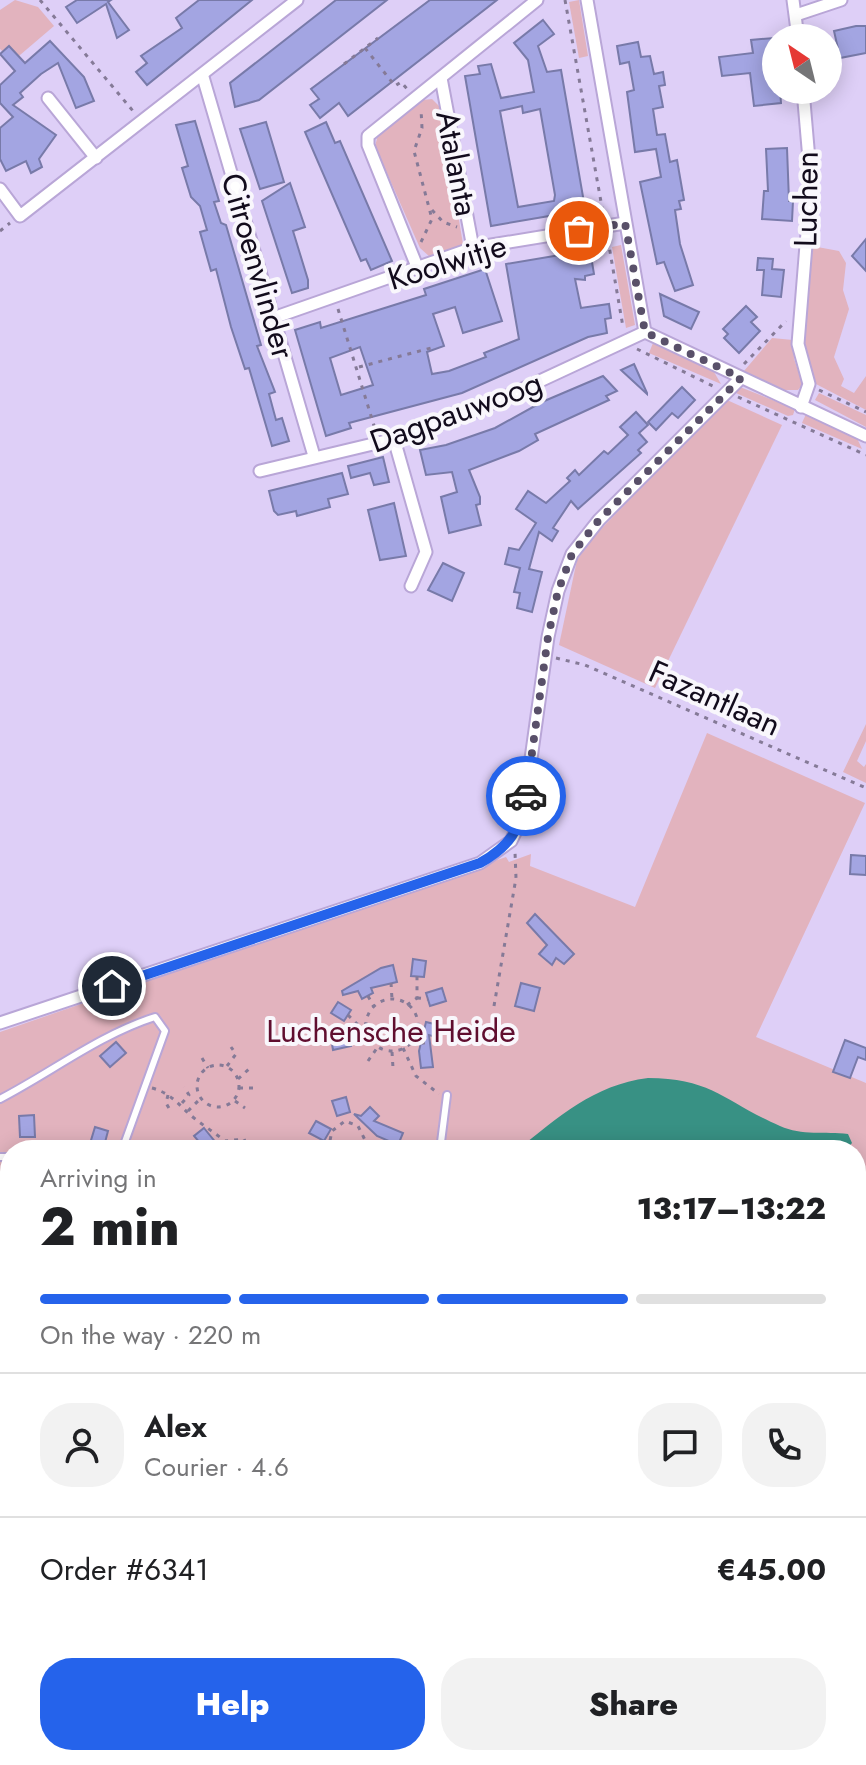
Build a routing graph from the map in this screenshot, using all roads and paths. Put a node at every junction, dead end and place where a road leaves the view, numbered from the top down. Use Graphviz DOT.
graph roads {
  1 [pos="40,0"];
  2 [pos="297,0"];
  3 [pos="537,0"];
  4 [pos="587,0"];
  5 [pos="793,0"];
  6 [pos="841,0"];
  7 [pos="796,15"];
  8 [pos="797,24"];
  9 [pos="378,38"];
  10 [pos="365,48"];
  11 [pos="344,64"];
  12 [pos="203,77"];
  13 [pos="441,78"];
  14 [pos="415,96"];
  15 [pos="48,98"];
  16 [pos="804,104"];
  17 [pos="143,123"];
  18 [pos="96,158"];
  19 [pos="0,189"];
  20 [pos="432,210"];
  21 [pos="625,223"];
  22 [pos="469,227"];
  23 [pos="473,248"];
  24 [pos="411,249"];
  25 [pos="418,269"];
  26 [pos="334,297"];
  27 [pos="801,308"];
  28 [pos="273,318"];
  29 [pos="645,332"];
  30 [pos="431,348"];
  31 [pos="359,367"];
  32 [pos="741,378"];
  33 [pos="809,384"];
  34 [pos="726,392"];
  35 [pos="801,407"];
  36 [pos="866,412"];
  37 [pos="866,436"];
  38 [pos="394,439"];
  39 [pos="378,443"];
  40 [pos="866,455"];
  41 [pos="314,456"];
  42 [pos="260,471"];
  43 [pos="411,586"];
  44 [pos="545,654"];
  45 [pos="866,788"];
  46 [pos="511,841"];
  47 [pos="417,976"];
  48 [pos="391,983"];
  49 [pos="368,996"];
  50 [pos="417,998"];
  51 [pos="392,999"];
  52 [pos="428,999"];
  53 [pos="407,1005"];
  54 [pos="494,1006"];
  55 [pos="374,1007"];
  56 [pos="348,1015"];
  57 [pos="0,1023"];
  58 [pos="366,1024"];
  59 [pos="417,1033"];
  60 [pos="369,1035"];
  61 [pos="349,1040"];
  62 [pos="231,1047"];
  63 [pos="378,1047"];
  64 [pos="403,1048"];
  65 [pos="424,1050"];
  66 [pos="392,1051"];
  67 [pos="202,1058"];
  68 [pos="368,1061"];
  69 [pos="227,1067"];
  70 [pos="208,1068"];
  71 [pos="250,1068"];
  72 [pos="393,1068"];
  73 [pos="238,1079"];
  74 [pos="145,1086"];
  75 [pos="184,1087"];
  76 [pos="239,1088"];
  77 [pos="255,1088"];
  78 [pos="169,1094"];
  79 [pos="447,1095"];
  80 [pos="201,1098"];
  81 [pos="0,1099"];
  82 [pos="233,1101"];
  83 [pos="182,1103"];
  84 [pos="245,1108"];
  85 [pos="170,1110"];
  86 [pos="188,1111"];
  87 [pos="344,1114"];
  88 [pos="345,1121"];
  89 [pos="362,1122"];
  90 [pos="358,1126"];
  91 [pos="212,1129"];
  92 [pos="208,1133"];
  93 [pos="126,1140"];
  94 [pos="226,1140"];
  95 [pos="329,1140"];
  96 [pos="366,1140"];
  97 [pos="441,1140"];
  1 -- 17 [label="path"];
  2 -- 12 [label="street"];
  3 -- 13 [label="street, Atalanta"];
  4 -- 21 [label="street"];
  5 -- 7 [label="street"];
  6 -- 7 [label="street"];
  7 -- 8 [label="street"];
  9 -- 10 [label="path"];
  10 -- 11 [label="path"];
  10 -- 14 [label="path"];
  12 -- 17 [label="street"];
  12 -- 28 [label="street, Citroenvlinder"];
  13 -- 14 [label="street, Atalanta"];
  13 -- 22 [label="street, Atalanta"];
  14 -- 20 [label="path"];
  14 -- 24 [label="street, Atalanta"];
  15 -- 18 [label="street"];
  16 -- 27 [label="street, Luchen"];
  17 -- 18 [label="street"];
  18 -- 19 [label="street"];
  20 -- 22 [label="path"];
  20 -- 24 [label="path"];
  21 -- 23 [label="street, Koolwitje"];
  21 -- 29 [label="street"];
  22 -- 23 [label="street, Atalanta"];
  23 -- 25 [label="street, Koolwitje"];
  24 -- 25 [label="street, Atalanta"];
  25 -- 26 [label="street, Koolwitje"];
  26 -- 28 [label="street, Koolwitje"];
  26 -- 31 [label="path"];
  27 -- 32 [label="path"];
  27 -- 33 [label="street, Luchen"];
  28 -- 41 [label="street, Citroenvlinder"];
  29 -- 32 [label="street"];
  29 -- 38 [label="street, Dagpauwoog"];
  30 -- 31 [label="path"];
  31 -- 39 [label="path"];
  32 -- 34 [label="street"];
  32 -- 35 [label="street"];
  33 -- 35 [label="street"];
  33 -- 36 [label="path"];
  34 -- 40 [label="path"];
  34 -- 44 [label="street"];
  35 -- 37 [label="street"];
  38 -- 39 [label="street, Dagpauwoog"];
  38 -- 43 [label="street"];
  39 -- 41 [label="street, Dagpauwoog"];
  41 -- 42 [label="street, Dagpauwoog"];
  44 -- 45 [label="path, Fazantlaan"];
  44 -- 46 [label="street"];
  46 -- 54 [label="path"];
  46 -- 57 [label="street"];
  47 -- 50 [label="path"];
  48 -- 51 [label="path"];
  49 -- 55 [label="path"];
  50 -- 52 [label="path"];
  50 -- 53 [label="path"];
  51 -- 53 [label="path"];
  51 -- 55 [label="path"];
  53 -- 59 [label="path"];
  55 -- 58 [label="path"];
  56 -- 58 [label="path"];
  58 -- 60 [label="path"];
  59 -- 64 [label="path"];
  59 -- 65 [label="path"];
  60 -- 61 [label="path"];
  60 -- 63 [label="path"];
  62 -- 69 [label="path"];
  63 -- 66 [label="path"];
  63 -- 68 [label="path"];
  64 -- 66 [label="path"];
  64 -- 79 [label="path"];
  66 -- 72 [label="path"];
  67 -- 70 [label="path"];
  69 -- 70 [label="path"];
  69 -- 73 [label="path"];
  70 -- 80 [label="path"];
  71 -- 73 [label="path"];
  73 -- 76 [label="path"];
  74 -- 78 [label="path"];
  74 -- 81 [label="lane"];
  74 -- 93 [label="lane"];
  75 -- 83 [label="path"];
  76 -- 77 [label="path"];
  76 -- 82 [label="path"];
  78 -- 83 [label="path"];
  78 -- 85 [label="path"];
  79 -- 97 [label="lane"];
  80 -- 82 [label="path"];
  80 -- 86 [label="path"];
  82 -- 84 [label="path"];
  83 -- 86 [label="path"];
  86 -- 91 [label="path"];
  87 -- 88 [label="path"];
  88 -- 90 [label="path"];
  88 -- 95 [label="path"];
  89 -- 90 [label="path"];
  90 -- 96 [label="path"];
  91 -- 92 [label="path"];
  91 -- 94 [label="path"];
}
